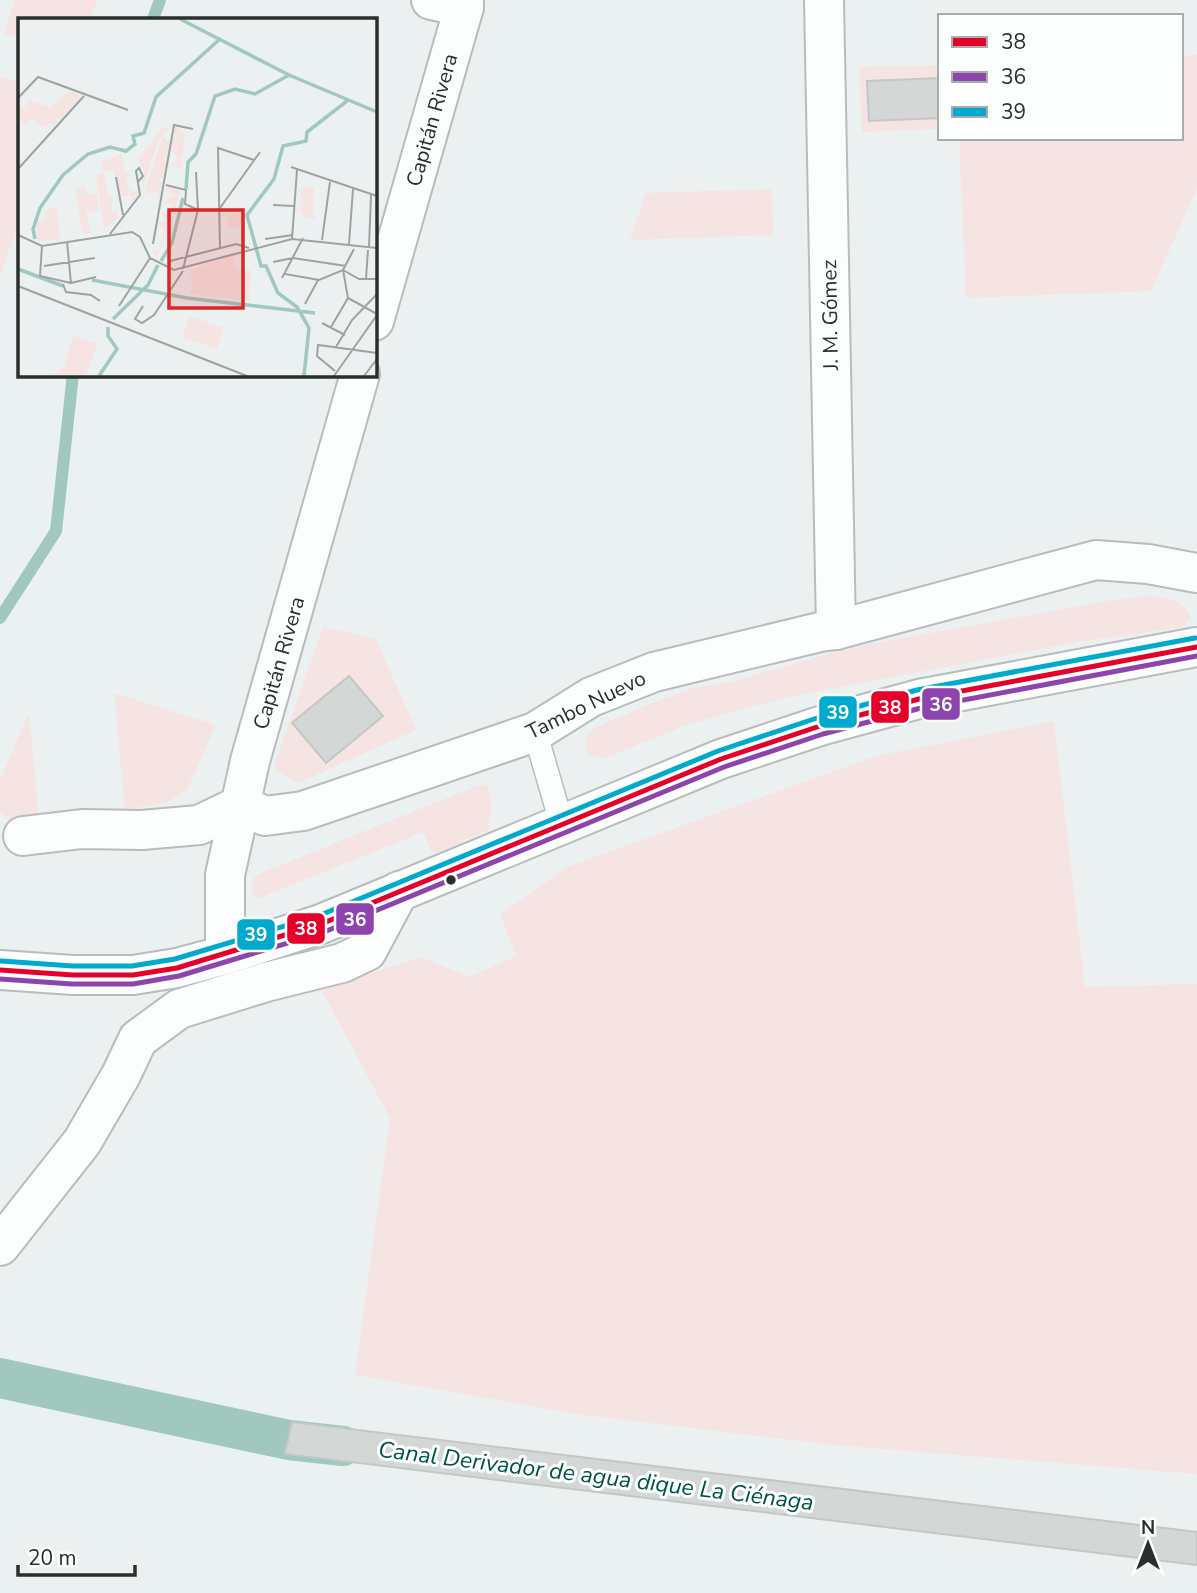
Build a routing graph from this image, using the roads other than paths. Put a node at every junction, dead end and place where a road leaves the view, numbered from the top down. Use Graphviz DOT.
graph roads {
  1 [pos="824,0"];
  2 [pos="453,2"];
  3 [pos="376,313"];
  4 [pos="359,376"];
  5 [pos="1197,573"];
  6 [pos="836,630"];
  7 [pos="1197,647"];
  8 [pos="535,732"];
  9 [pos="241,805"];
  10 [pos="562,825"];
  11 [pos="23,836"];
  12 [pos="399,891"];
  13 [pos="225,955"];
  14 [pos="0,970"];
  15 [pos="0,1246"];
  1 -- 6 [label="street, J. M. Gómez"];
  2 -- 3 [label="street, Capitán Rivera"];
  4 -- 9 [label="street, Capitán Rivera"];
  5 -- 6 [label="street, Tambo Nuevo"];
  6 -- 8 [label="street, Tambo Nuevo"];
  7 -- 10 [label="street"];
  8 -- 9 [label="street, Tambo Nuevo"];
  8 -- 10 [label="lane"];
  9 -- 11 [label="street"];
  9 -- 13 [label="street, Capitán Rivera"];
  10 -- 12 [label="street"];
  12 -- 13 [label="street"];
  12 -- 15 [label="street"];
  13 -- 14 [label="street"];
}
